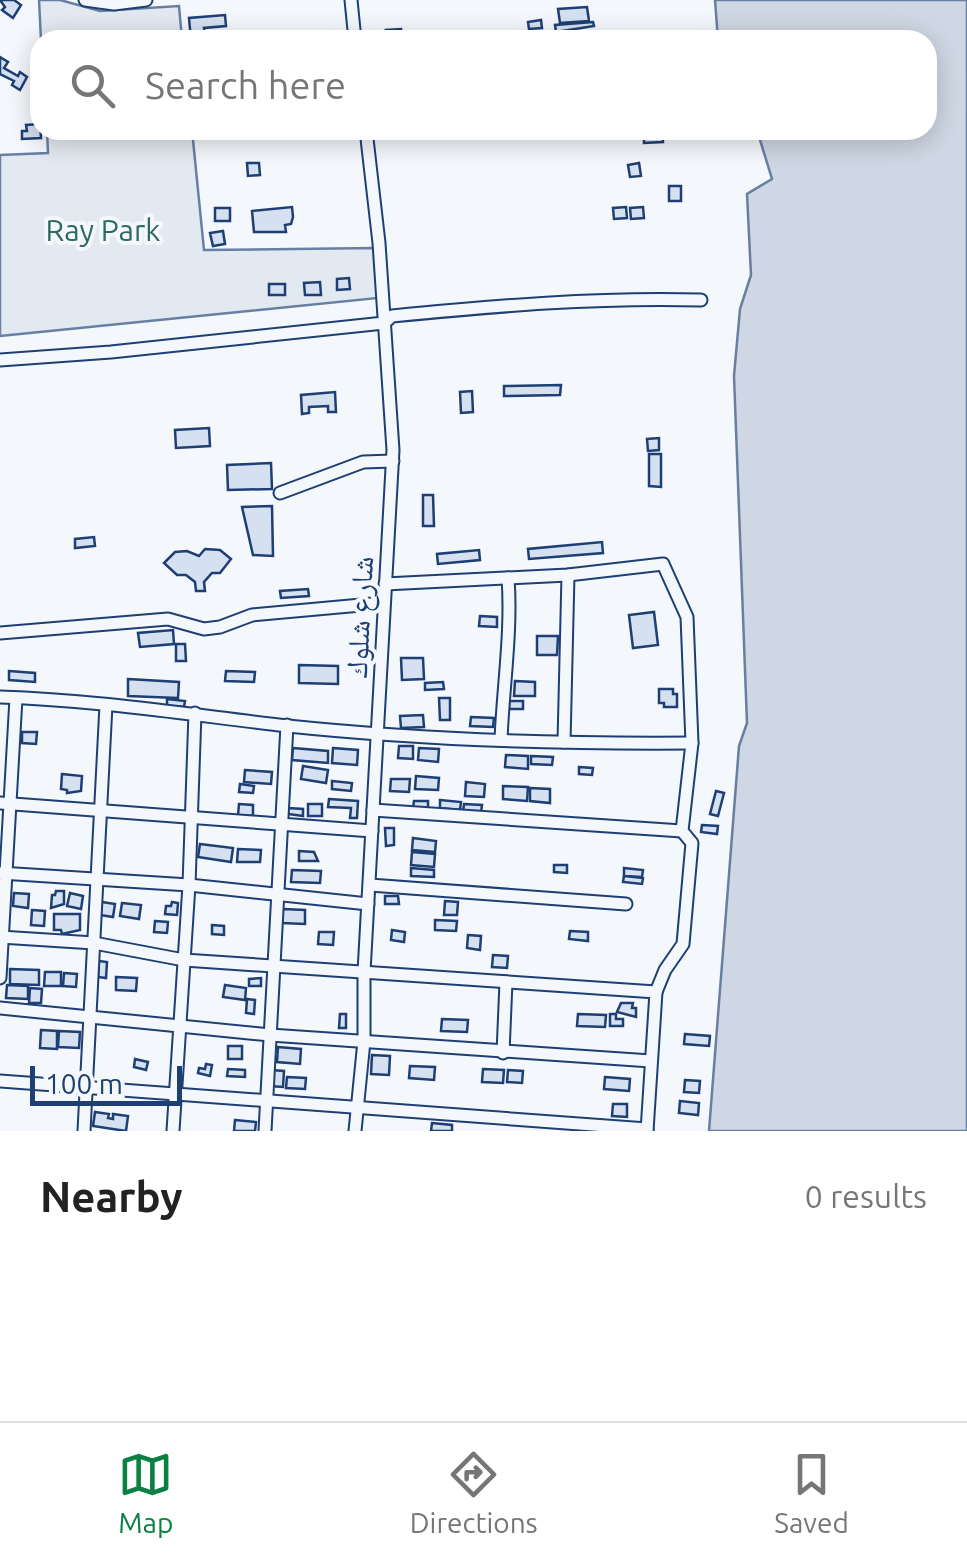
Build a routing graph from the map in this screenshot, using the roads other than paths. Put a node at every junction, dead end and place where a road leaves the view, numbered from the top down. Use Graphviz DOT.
graph roads {
  1 [pos="85,0"];
  2 [pos="146,0"];
  3 [pos="350,0"];
  4 [pos="354,30"];
  5 [pos="367,140"];
  6 [pos="701,300"];
  7 [pos="384,322"];
  8 [pos="0,360"];
  9 [pos="393,461"];
  10 [pos="280,493"];
  11 [pos="568,575"];
  12 [pos="508,578"];
  13 [pos="385,584"];
  14 [pos="383,604"];
  15 [pos="0,633"];
  16 [pos="0,697"];
  17 [pos="16,698"];
  18 [pos="106,705"];
  19 [pos="195,713"];
  20 [pos="287,726"];
  21 [pos="379,734"];
  22 [pos="501,740"];
  23 [pos="564,742"];
  24 [pos="692,743"];
  25 [pos="5,803"];
  26 [pos="101,810"];
  27 [pos="373,810"];
  28 [pos="190,817"];
  29 [pos="281,824"];
  30 [pos="372,831"];
  31 [pos="682,831"];
  32 [pos="3,874"];
  33 [pos="95,879"];
  34 [pos="189,885"];
  35 [pos="370,885"];
  36 [pos="278,895"];
  37 [pos="368,904"];
  38 [pos="626,904"];
  39 [pos="1,937"];
  40 [pos="94,943"];
  41 [pos="184,960"];
  42 [pos="274,965"];
  43 [pos="364,972"];
  44 [pos="0,978"];
  45 [pos="506,982"];
  46 [pos="656,992"];
  47 [pos="0,1008"];
  48 [pos="90,1015"];
  49 [pos="178,1025"];
  50 [pos="270,1034"];
  51 [pos="364,1041"];
  52 [pos="503,1053"];
  53 [pos="651,1061"];
  54 [pos="0,1081"];
  55 [pos="86,1088"];
  56 [pos="175,1093"];
  57 [pos="266,1101"];
  58 [pos="357,1108"];
  59 [pos="647,1130"];
  60 [pos="84,1131"];
  61 [pos="173,1131"];
  62 [pos="264,1131"];
  63 [pos="356,1131"];
  1 -- 2 [label="street"];
  3 -- 4 [label="street"];
  5 -- 7 [label="street, شارع شلوك"];
  6 -- 7 [label="street"];
  7 -- 8 [label="street"];
  7 -- 9 [label="street, شارع شلوك"];
  9 -- 10 [label="street"];
  9 -- 13 [label="street, شارع شلوك"];
  11 -- 12 [label="street"];
  11 -- 23 [label="street"];
  11 -- 24 [label="street"];
  12 -- 13 [label="street"];
  12 -- 22 [label="street"];
  13 -- 14 [label="street, شارع شلوك"];
  14 -- 15 [label="street"];
  14 -- 21 [label="street, شارع شلوك"];
  16 -- 17 [label="street"];
  17 -- 18 [label="street"];
  17 -- 25 [label="street"];
  18 -- 19 [label="street"];
  18 -- 26 [label="street"];
  19 -- 20 [label="street"];
  19 -- 28 [label="street"];
  20 -- 21 [label="street"];
  20 -- 29 [label="street"];
  21 -- 22 [label="street"];
  21 -- 27 [label="street, شارع شلوك"];
  22 -- 23 [label="street"];
  23 -- 24 [label="street"];
  24 -- 31 [label="street"];
  25 -- 26 [label="street"];
  25 -- 32 [label="street"];
  26 -- 28 [label="street"];
  26 -- 33 [label="street"];
  27 -- 30 [label="street, شارع شلوك"];
  27 -- 31 [label="street"];
  28 -- 29 [label="street"];
  28 -- 34 [label="street"];
  29 -- 30 [label="street"];
  29 -- 36 [label="street"];
  30 -- 35 [label="street, شارع شلوك"];
  31 -- 46 [label="street"];
  32 -- 33 [label="street"];
  32 -- 39 [label="street"];
  33 -- 34 [label="street"];
  33 -- 40 [label="street"];
  34 -- 36 [label="street"];
  34 -- 41 [label="street"];
  35 -- 37 [label="street, شارع شلوك"];
  35 -- 38 [label="street"];
  36 -- 37 [label="street"];
  36 -- 42 [label="street"];
  37 -- 43 [label="street, شارع شلوك"];
  39 -- 40 [label="street"];
  39 -- 44 [label="street"];
  40 -- 41 [label="street"];
  40 -- 48 [label="street"];
  41 -- 42 [label="street"];
  41 -- 49 [label="street"];
  42 -- 43 [label="street"];
  42 -- 50 [label="street"];
  43 -- 45 [label="street"];
  43 -- 51 [label="street, شارع شلوك"];
  45 -- 46 [label="street"];
  45 -- 52 [label="street"];
  46 -- 53 [label="street"];
  47 -- 48 [label="street"];
  48 -- 49 [label="street"];
  48 -- 55 [label="street"];
  49 -- 50 [label="street"];
  49 -- 56 [label="street"];
  50 -- 51 [label="street"];
  50 -- 57 [label="street"];
  51 -- 52 [label="street"];
  51 -- 58 [label="street, شارع شلوك"];
  52 -- 53 [label="street"];
  53 -- 59 [label="street"];
  54 -- 55 [label="street"];
  55 -- 56 [label="street"];
  55 -- 60 [label="street"];
  56 -- 57 [label="street"];
  56 -- 61 [label="street"];
  57 -- 58 [label="street"];
  57 -- 62 [label="street"];
  58 -- 59 [label="street"];
  58 -- 63 [label="street, شارع شلوك"];
}
